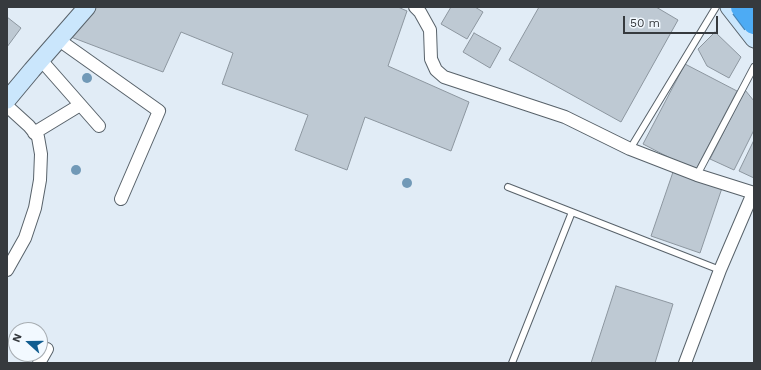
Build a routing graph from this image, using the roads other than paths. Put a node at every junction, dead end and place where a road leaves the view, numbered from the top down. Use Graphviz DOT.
graph roads {
  1 [pos="87,7"];
  2 [pos="415,7"];
  3 [pos="716,7"];
  4 [pos="729,7"];
  5 [pos="754,8"];
  6 [pos="746,17"];
  7 [pos="754,38"];
  8 [pos="59,40"];
  9 [pos="41,60"];
  10 [pos="754,67"];
  11 [pos="7,100"];
  12 [pos="80,105"];
  13 [pos="7,106"];
  14 [pos="99,126"];
  15 [pos="34,133"];
  16 [pos="630,149"];
  17 [pos="697,175"];
  18 [pos="508,187"];
  19 [pos="753,193"];
  20 [pos="121,199"];
  21 [pos="572,212"];
  22 [pos="7,270"];
  23 [pos="720,270"];
  24 [pos="512,363"];
  25 [pos="685,363"];
  1 -- 8 [label="street"];
  2 -- 16 [label="street"];
  3 -- 16 [label="lane"];
  4 -- 6 [label="street"];
  5 -- 6 [label="street"];
  6 -- 7 [label="street"];
  8 -- 9 [label="street"];
  8 -- 20 [label="street"];
  9 -- 11 [label="street"];
  9 -- 12 [label="street"];
  10 -- 17 [label="lane"];
  12 -- 14 [label="street"];
  12 -- 15 [label="street"];
  13 -- 15 [label="street"];
  15 -- 22 [label="street"];
  16 -- 17 [label="street"];
  17 -- 19 [label="street"];
  18 -- 21 [label="lane"];
  19 -- 23 [label="street"];
  21 -- 23 [label="lane"];
  21 -- 24 [label="lane"];
  23 -- 25 [label="street"];
}
